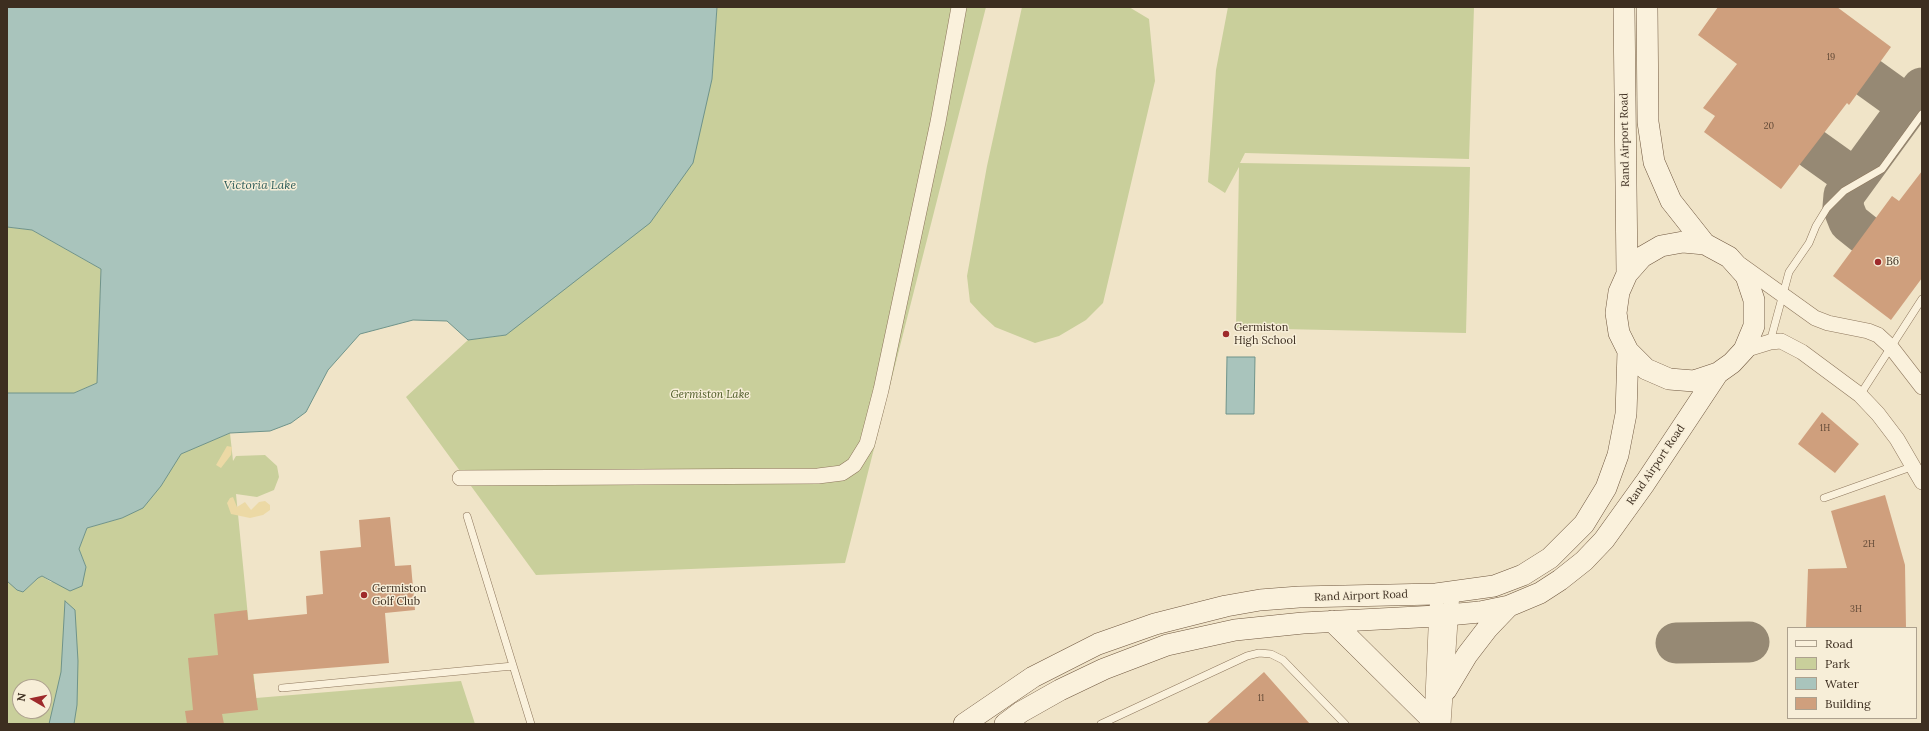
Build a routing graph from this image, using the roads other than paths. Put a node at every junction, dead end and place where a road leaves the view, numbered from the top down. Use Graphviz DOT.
graph roads {
  1 [pos="959,7"];
  2 [pos="1624,7"];
  3 [pos="1647,7"];
  4 [pos="1922,114"];
  5 [pos="1705,244"];
  6 [pos="1729,257"];
  7 [pos="1627,274"];
  8 [pos="1782,294"];
  9 [pos="1922,299"];
  10 [pos="1770,342"];
  11 [pos="1891,347"];
  12 [pos="1744,350"];
  13 [pos="1628,351"];
  14 [pos="1718,373"];
  15 [pos="1922,387"];
  16 [pos="1860,395"];
  17 [pos="1914,466"];
  18 [pos="460,478"];
  19 [pos="1922,482"];
  20 [pos="1824,498"];
  21 [pos="467,516"];
  22 [pos="1444,593"];
  23 [pos="1509,606"];
  24 [pos="1444,616"];
  25 [pos="1332,621"];
  26 [pos="513,666"];
  27 [pos="282,688"];
  28 [pos="1446,690"];
  29 [pos="1437,723"];
  30 [pos="531,724"];
  31 [pos="964,724"];
  32 [pos="1005,724"];
  33 [pos="1101,724"];
  34 [pos="1345,724"];
  1 -- 18 [label="street"];
  2 -- 7 [label="street, Rand Airport Road"];
  3 -- 5 [label="street, Rand Airport Road"];
  4 -- 8 [label="lane"];
  5 -- 6 [label="street, Rand Airport Road"];
  5 -- 7 [label="street, Rand Airport Road"];
  6 -- 8 [label="street"];
  6 -- 12 [label="street, Rand Airport Road"];
  7 -- 13 [label="street, Rand Airport Road"];
  8 -- 10 [label="lane"];
  8 -- 11 [label="street"];
  9 -- 11 [label="lane"];
  10 -- 12 [label="street"];
  10 -- 16 [label="street"];
  11 -- 15 [label="street"];
  11 -- 16 [label="lane"];
  12 -- 14 [label="street, Rand Airport Road"];
  13 -- 14 [label="street, Rand Airport Road"];
  13 -- 22 [label="street, Rand Airport Road"];
  14 -- 23 [label="street, Rand Airport Road"];
  16 -- 17 [label="street"];
  17 -- 19 [label="street"];
  17 -- 20 [label="lane"];
  21 -- 26 [label="lane"];
  22 -- 24 [label="street"];
  22 -- 31 [label="street, Rand Airport Road"];
  23 -- 24 [label="street, Rand Airport Road"];
  23 -- 28 [label="street"];
  24 -- 25 [label="street, Rand Airport Road"];
  24 -- 28 [label="street"];
  24 -- 29 [label="street"];
  25 -- 29 [label="street"];
  25 -- 32 [label="street, Rand Airport Road"];
  26 -- 27 [label="lane"];
  26 -- 30 [label="lane"];
  28 -- 29 [label="street"];
  33 -- 34 [label="lane"];
}
